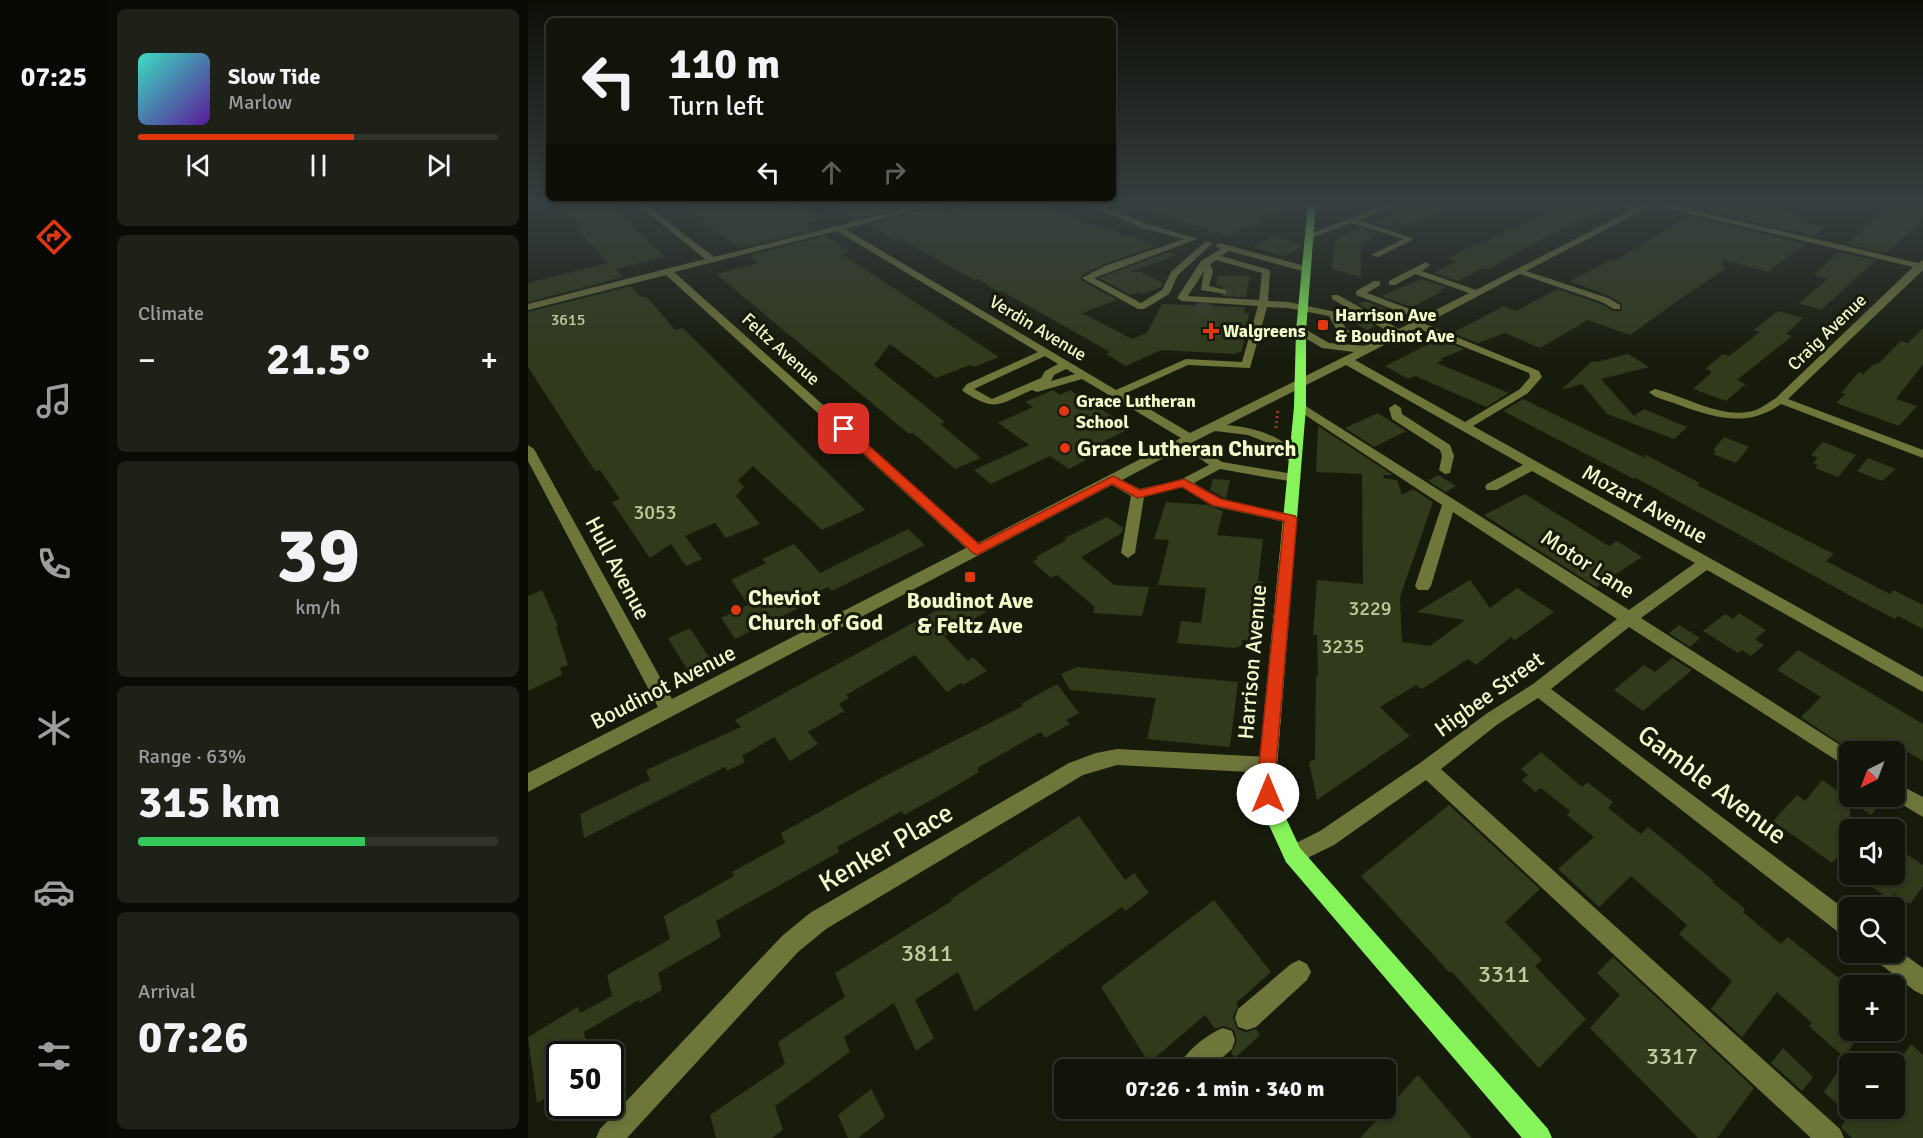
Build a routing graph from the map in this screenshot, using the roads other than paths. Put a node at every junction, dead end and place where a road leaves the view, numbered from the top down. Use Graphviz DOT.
graph roads {
  1 [pos="707,256"];
  2 [pos="727,256"];
  3 [pos="885,256"];
  4 [pos="1143,256"];
  5 [pos="1194,256"];
  6 [pos="1258,256"];
  7 [pos="1307,256"];
  8 [pos="1547,256"];
  9 [pos="1880,256"];
  10 [pos="1215,257"];
  11 [pos="712,260"];
  12 [pos="1204,263"];
  13 [pos="1426,265"];
  14 [pos="1922,266"];
  15 [pos="1306,269"];
  16 [pos="1414,271"];
  17 [pos="1518,271"];
  18 [pos="667,272"];
  19 [pos="1377,283"];
  20 [pos="1392,283"];
  21 [pos="1223,292"];
  22 [pos="1477,292"];
  23 [pos="1240,293"];
  24 [pos="1335,297"];
  25 [pos="1263,299"];
  26 [pos="528,307"];
  27 [pos="1178,307"];
  28 [pos="1304,307"];
  29 [pos="1617,307"];
  30 [pos="1195,308"];
  31 [pos="1213,309"];
  32 [pos="1421,322"];
  33 [pos="1301,331"];
  34 [pos="1398,333"];
  35 [pos="1370,348"];
  36 [pos="1045,352"];
  37 [pos="1346,360"];
  38 [pos="1066,364"];
  39 [pos="1083,375"];
  40 [pos="1300,383"];
  41 [pos="1017,392"];
  42 [pos="1655,392"];
  43 [pos="1116,394"];
  44 [pos="1780,400"];
  45 [pos="1300,407"];
  46 [pos="1395,408"];
  47 [pos="1213,427"];
  48 [pos="1464,427"];
  49 [pos="1187,441"];
  50 [pos="528,449"];
  51 [pos="1923,454"];
  52 [pos="1295,459"];
  53 [pos="1218,465"];
  54 [pos="1533,465"];
  55 [pos="1445,470"];
  56 [pos="1293,478"];
  57 [pos="1113,480"];
  58 [pos="1184,483"];
  59 [pos="1492,487"];
  60 [pos="1138,494"];
  61 [pos="1449,503"];
  62 [pos="1290,519"];
  63 [pos="977,550"];
  64 [pos="1128,553"];
  65 [pos="1706,562"];
  66 [pos="1423,586"];
  67 [pos="1628,619"];
  68 [pos="1923,685"];
  69 [pos="1539,689"];
  70 [pos="669,710"];
  71 [pos="1839,754"];
  72 [pos="1268,765"];
  73 [pos="1427,769"];
  74 [pos="528,783"];
  75 [pos="1905,797"];
  76 [pos="1923,808"];
  77 [pos="1293,855"];
  78 [pos="1839,919"];
  79 [pos="1897,963"];
  80 [pos="1299,972"];
  81 [pos="1923,983"];
  82 [pos="1247,1018"];
  83 [pos="1223,1040"];
  84 [pos="1201,1059"];
  85 [pos="609,1138"];
  86 [pos="1539,1138"];
  87 [pos="1831,1138"];
  1 -- 11 [label="street"];
  2 -- 11 [label="street"];
  3 -- 36 [label="street, Verdin Avenue"];
  4 -- 5 [label="street"];
  6 -- 15 [label="street"];
  7 -- 15 [label="main road, Harrison Avenue"];
  8 -- 17 [label="street, Boudinot Avenue"];
  9 -- 14 [label="street"];
  10 -- 12 [label="street"];
  10 -- 25 [label="street"];
  11 -- 18 [label="street"];
  12 -- 21 [label="street"];
  12 -- 25 [label="street"];
  13 -- 16 [label="street"];
  14 -- 44 [label="street, Craig Avenue"];
  15 -- 28 [label="main road, Harrison Avenue"];
  16 -- 20 [label="street"];
  16 -- 22 [label="street"];
  17 -- 22 [label="street, Boudinot Avenue"];
  17 -- 29 [label="street"];
  18 -- 26 [label="street"];
  18 -- 63 [label="street, Feltz Avenue"];
  19 -- 32 [label="street"];
  22 -- 32 [label="street, Boudinot Avenue"];
  23 -- 25 [label="street"];
  24 -- 34 [label="street"];
  25 -- 28 [label="street"];
  25 -- 31 [label="street"];
  25 -- 43 [label="street"];
  27 -- 30 [label="street"];
  28 -- 33 [label="main road, Harrison Avenue"];
  28 -- 35 [label="street"];
  32 -- 34 [label="street, Boudinot Avenue"];
  32 -- 48 [label="street"];
  33 -- 35 [label="street"];
  33 -- 40 [label="main road, Harrison Avenue"];
  34 -- 35 [label="street, Boudinot Avenue"];
  35 -- 37 [label="street, Boudinot Avenue"];
  36 -- 38 [label="street, Verdin Avenue"];
  36 -- 41 [label="street"];
  37 -- 40 [label="street, Boudinot Avenue"];
  37 -- 48 [label="street, Mozart Avenue"];
  38 -- 39 [label="street, Verdin Avenue"];
  38 -- 41 [label="street"];
  39 -- 41 [label="street"];
  39 -- 43 [label="street, Verdin Avenue"];
  40 -- 45 [label="main road, Harrison Avenue"];
  40 -- 47 [label="street, Boudinot Avenue"];
  42 -- 44 [label="street, Craig Avenue"];
  43 -- 49 [label="street, Verdin Avenue"];
  44 -- 51 [label="street"];
  45 -- 52 [label="main road, Harrison Avenue"];
  45 -- 61 [label="street, Motor Lane"];
  46 -- 55 [label="street"];
  47 -- 49 [label="street, Boudinot Avenue"];
  47 -- 52 [label="street"];
  48 -- 54 [label="street, Mozart Avenue"];
  49 -- 53 [label="street, Verdin Avenue"];
  49 -- 57 [label="street, Boudinot Avenue"];
  50 -- 70 [label="street, Hull Avenue"];
  52 -- 56 [label="main road, Harrison Avenue"];
  53 -- 56 [label="street"];
  53 -- 58 [label="street"];
  54 -- 59 [label="street"];
  54 -- 65 [label="street, Mozart Avenue"];
  56 -- 62 [label="main road, Harrison Avenue"];
  57 -- 60 [label="street"];
  57 -- 63 [label="street, Boudinot Avenue"];
  58 -- 60 [label="street"];
  58 -- 62 [label="street"];
  60 -- 64 [label="street"];
  61 -- 66 [label="street"];
  61 -- 67 [label="street, Motor Lane"];
  62 -- 72 [label="main road, Harrison Avenue"];
  63 -- 70 [label="street, Boudinot Avenue"];
  65 -- 67 [label="street, Higbee Street"];
  65 -- 68 [label="street, Mozart Avenue"];
  67 -- 69 [label="street, Higbee Street"];
  67 -- 71 [label="street, Motor Lane"];
  69 -- 73 [label="street, Higbee Street"];
  69 -- 78 [label="street, Gamble Avenue"];
  70 -- 74 [label="street, Boudinot Avenue"];
  72 -- 77 [label="main road, Harrison Avenue"];
  72 -- 85 [label="street, Kenker Place"];
  73 -- 77 [label="street, Higbee Street"];
  73 -- 87 [label="street"];
  75 -- 76 [label="street"];
  77 -- 86 [label="main road, Harrison Avenue"];
  79 -- 81 [label="street"];
  80 -- 82 [label="street"];
  83 -- 84 [label="street"];
}
